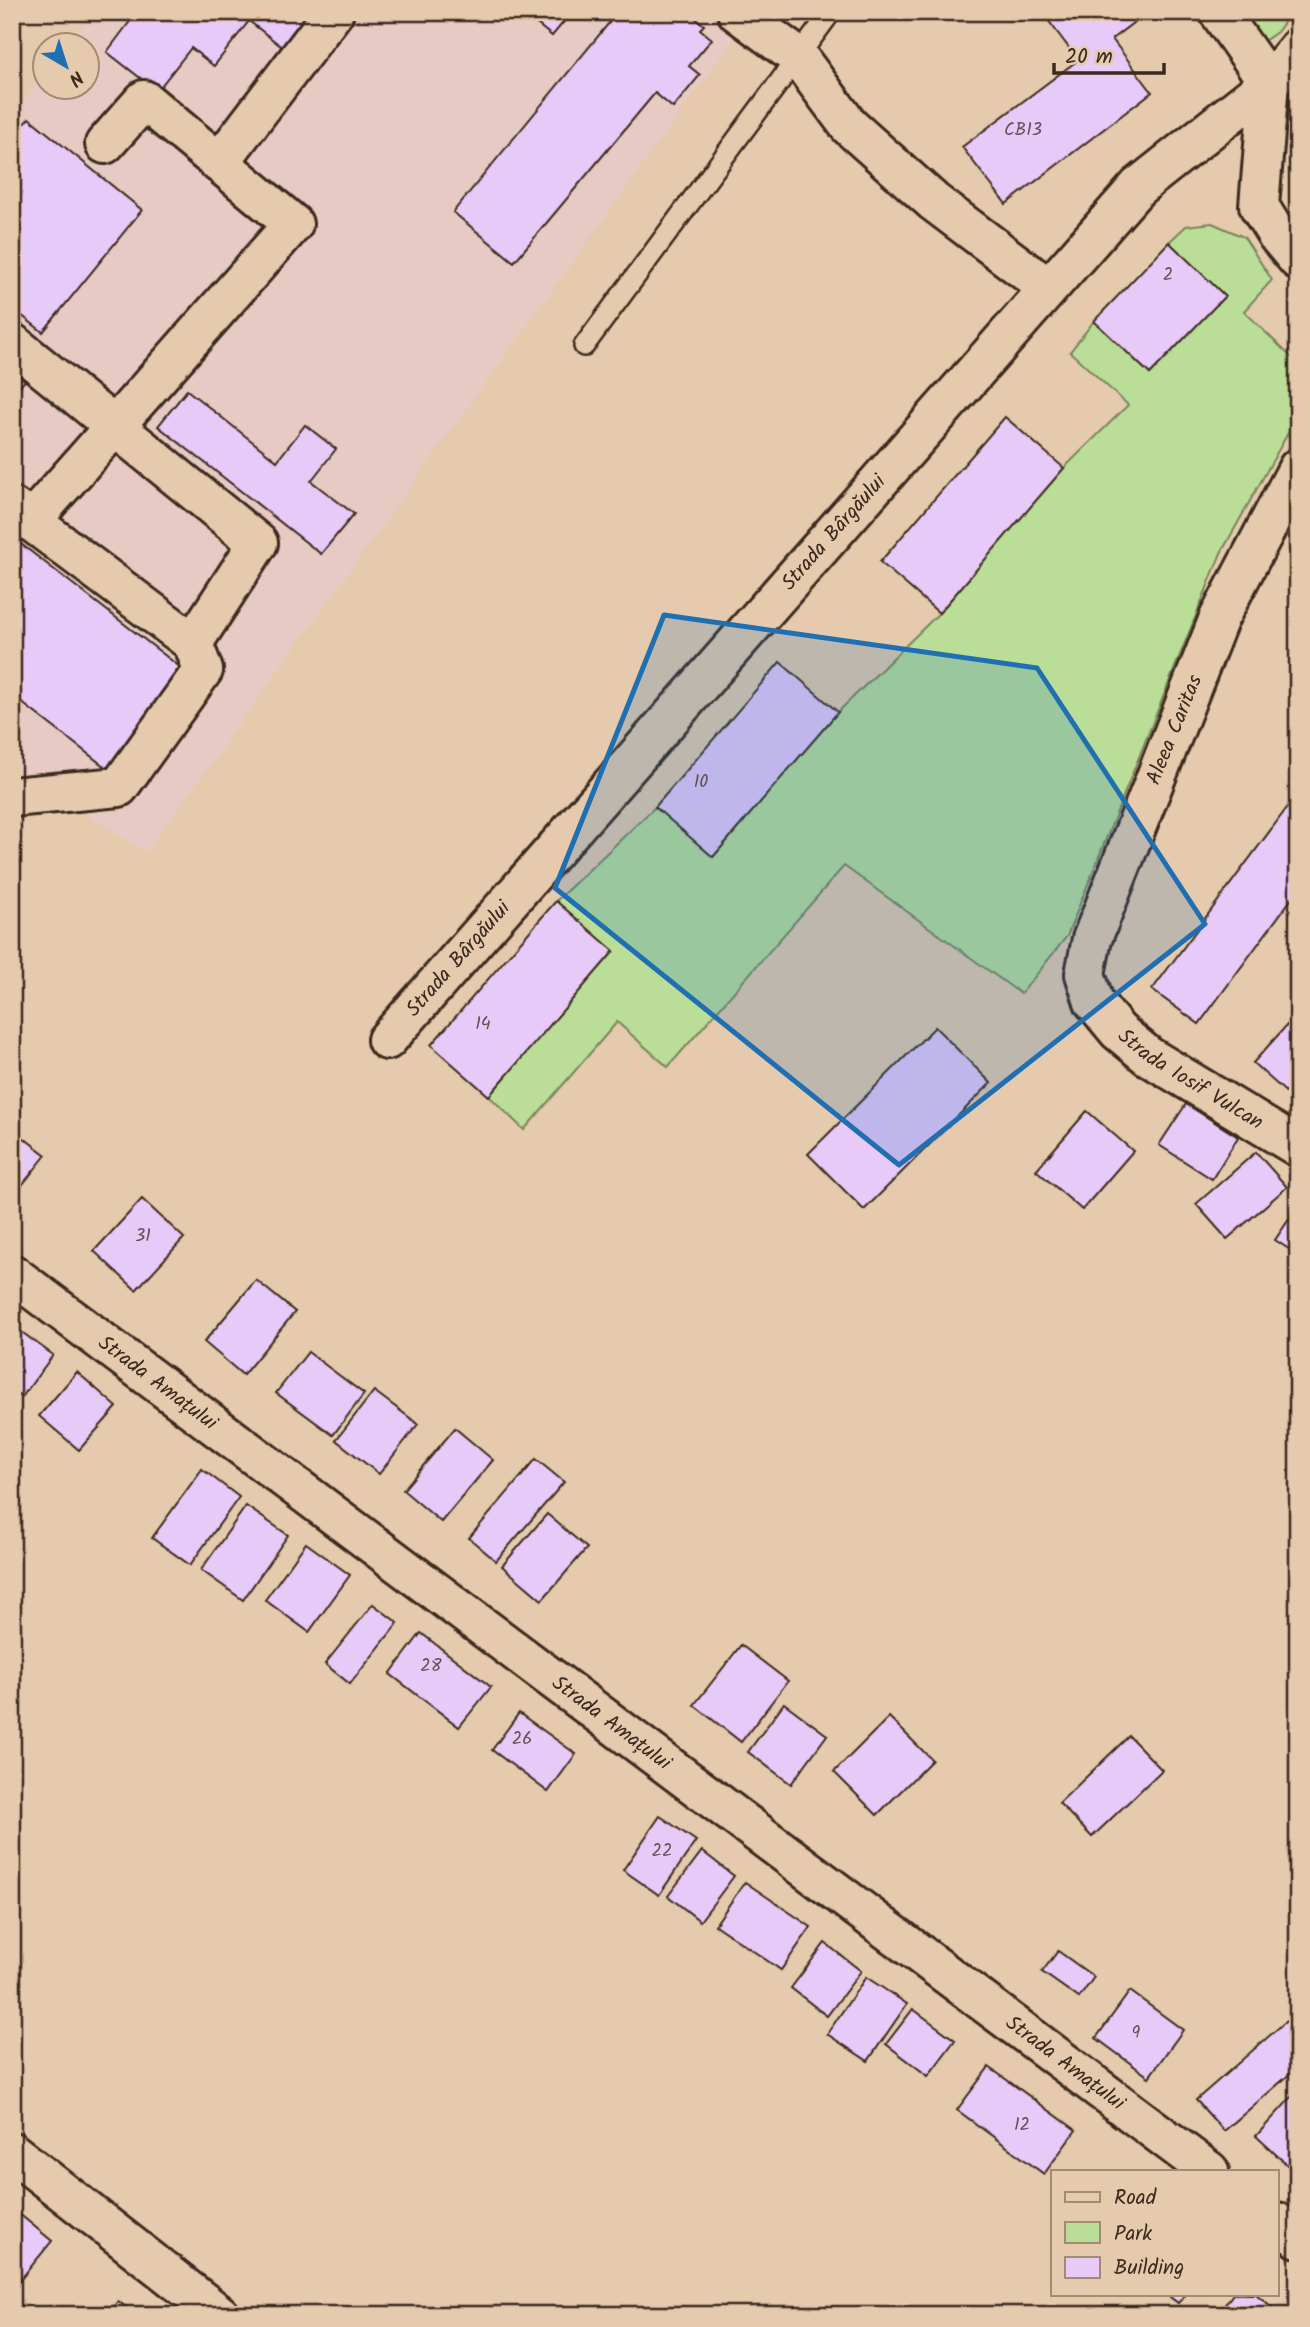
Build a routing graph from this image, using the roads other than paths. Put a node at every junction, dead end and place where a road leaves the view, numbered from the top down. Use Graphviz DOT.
graph roads {
  1 [pos="334,12"];
  2 [pos="737,12"];
  3 [pos="831,12"];
  4 [pos="1219,12"];
  5 [pos="1298,48"];
  6 [pos="798,57"];
  7 [pos="1269,83"];
  8 [pos="105,144"];
  9 [pos="219,163"];
  10 [pos="1298,260"];
  11 [pos="1048,288"];
  12 [pos="12,343"];
  13 [pos="584,346"];
  14 [pos="115,426"];
  15 [pos="1298,468"];
  16 [pos="22,514"];
  17 [pos="193,643"];
  18 [pos="12,797"];
  19 [pos="1094,1002"];
  20 [pos="387,1040"];
  21 [pos="1298,1147"];
  22 [pos="12,1274"];
  23 [pos="12,2152"];
  24 [pos="1208,2170"];
  25 [pos="1278,2223"];
  26 [pos="1298,2238"];
  27 [pos="220,2315"];
  1 -- 9 [label="street"];
  2 -- 6 [label="street"];
  3 -- 6 [label="lane"];
  4 -- 7 [label="street"];
  5 -- 7 [label="street, Strada Bârgăului"];
  6 -- 11 [label="street"];
  6 -- 13 [label="lane"];
  7 -- 10 [label="street"];
  7 -- 11 [label="street, Strada Bârgăului"];
  8 -- 9 [label="street"];
  9 -- 14 [label="street"];
  11 -- 20 [label="street, Strada Bârgăului"];
  12 -- 14 [label="street"];
  14 -- 16 [label="street"];
  14 -- 17 [label="street"];
  15 -- 19 [label="street, Aleea Caritas"];
  16 -- 17 [label="street"];
  17 -- 18 [label="street"];
  19 -- 21 [label="street, Strada Iosif Vulcan"];
  22 -- 24 [label="street, Strada Amațului"];
  23 -- 27 [label="street"];
  25 -- 26 [label="street"];
}
